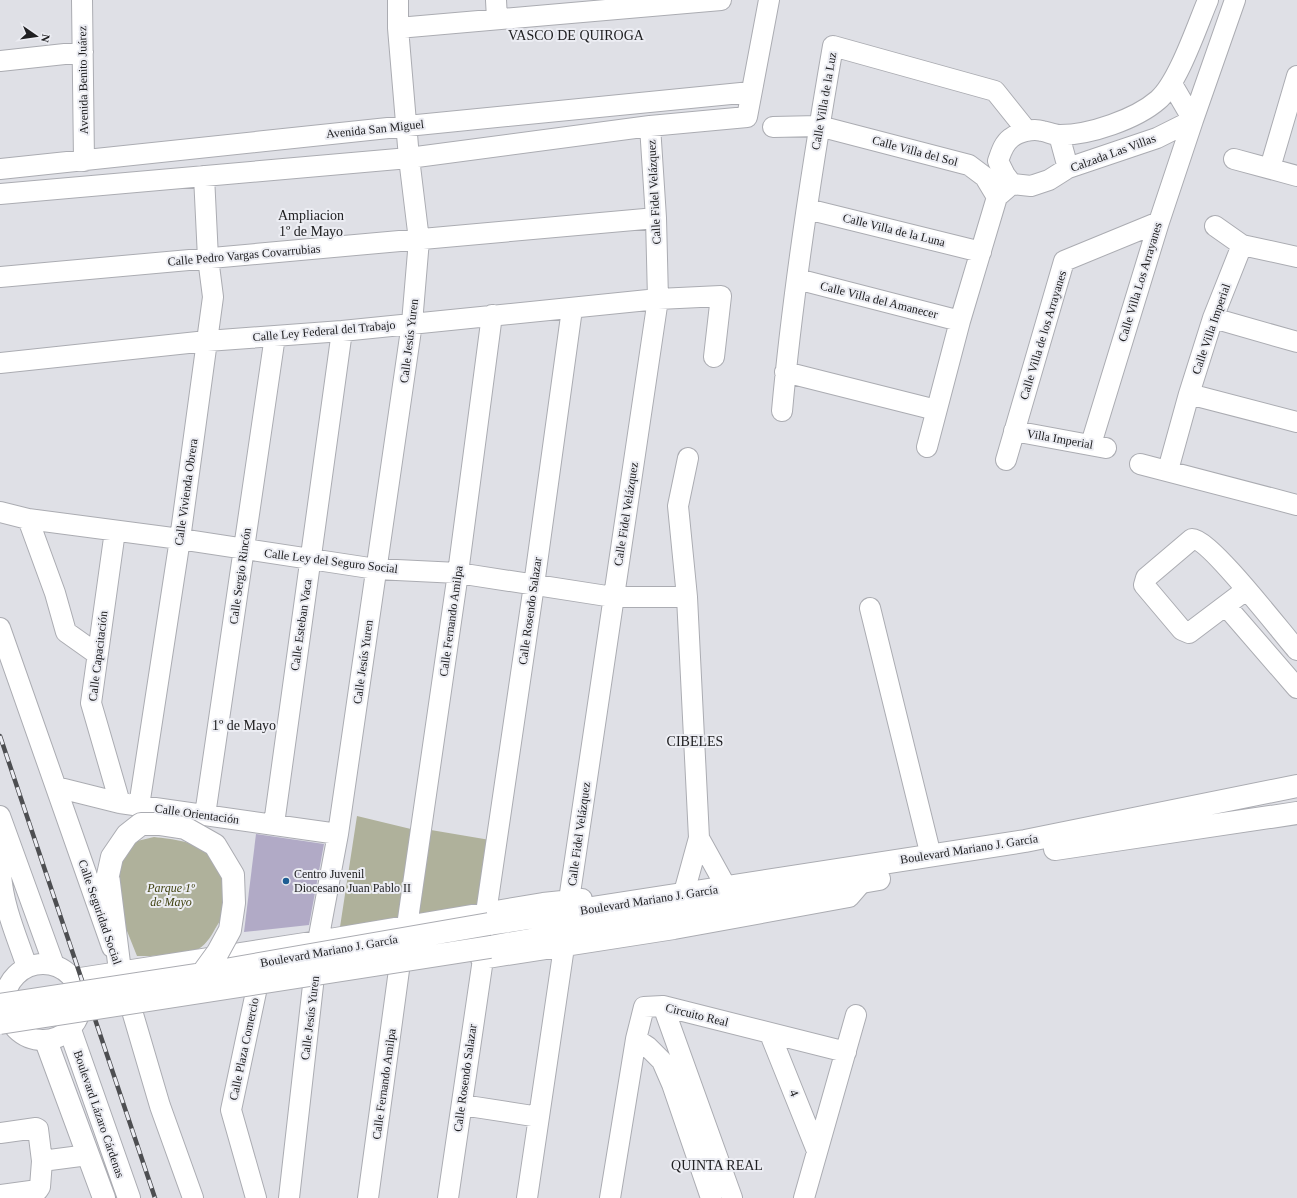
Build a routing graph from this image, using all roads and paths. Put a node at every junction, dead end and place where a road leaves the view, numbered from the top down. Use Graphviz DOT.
graph roads {
  1 [pos="82,0"];
  2 [pos="398,0"];
  3 [pos="721,0"];
  4 [pos="769,0"];
  5 [pos="1208,0"];
  6 [pos="1235,0"];
  7 [pos="497,10"];
  8 [pos="398,28"];
  9 [pos="83,52"];
  10 [pos="0,61"];
  11 [pos="1297,76"];
  12 [pos="1172,84"];
  13 [pos="751,92"];
  14 [pos="1193,120"];
  15 [pos="407,126"];
  16 [pos="650,126"];
  17 [pos="819,126"];
  18 [pos="773,127"];
  19 [pos="1027,131"];
  20 [pos="1059,135"];
  21 [pos="409,158"];
  22 [pos="1234,159"];
  23 [pos="84,161"];
  24 [pos="1068,168"];
  25 [pos="1270,168"];
  26 [pos="0,169"];
  27 [pos="204,176"];
  28 [pos="1297,176"];
  29 [pos="1012,184"];
  30 [pos="0,194"];
  31 [pos="997,197"];
  32 [pos="807,209"];
  33 [pos="656,218"];
  34 [pos="1159,222"];
  35 [pos="1215,226"];
  36 [pos="419,240"];
  37 [pos="1242,245"];
  38 [pos="981,252"];
  39 [pos="1297,257"];
  40 [pos="208,258"];
  41 [pos="0,277"];
  42 [pos="797,279"];
  43 [pos="658,299"];
  44 [pos="572,308"];
  45 [pos="492,316"];
  46 [pos="1213,318"];
  47 [pos="960,321"];
  48 [pos="412,323"];
  49 [pos="342,331"];
  50 [pos="276,336"];
  51 [pos="207,341"];
  52 [pos="1297,342"];
  53 [pos="714,357"];
  54 [pos="0,363"];
  55 [pos="785,372"];
  56 [pos="1189,394"];
  57 [pos="936,410"];
  58 [pos="782,411"];
  59 [pos="1297,422"];
  60 [pos="1014,431"];
  61 [pos="1098,446"];
  62 [pos="927,447"];
  63 [pos="688,458"];
  64 [pos="1006,460"];
  65 [pos="1140,464"];
  66 [pos="1168,470"];
  67 [pos="1297,505"];
  68 [pos="0,512"];
  69 [pos="28,520"];
  70 [pos="115,531"];
  71 [pos="180,539"];
  72 [pos="244,550"];
  73 [pos="310,559"];
  74 [pos="376,570"];
  75 [pos="458,573"];
  76 [pos="534,585"];
  77 [pos="1246,590"];
  78 [pos="613,597"];
  79 [pos="687,597"];
  80 [pos="1226,606"];
  81 [pos="870,608"];
  82 [pos="0,628"];
  83 [pos="1297,650"];
  84 [pos="97,654"];
  85 [pos="1297,688"];
  86 [pos="1297,786"];
  87 [pos="56,788"];
  88 [pos="120,803"];
  89 [pos="139,806"];
  90 [pos="1297,813"];
  91 [pos="205,815"];
  92 [pos="0,816"];
  93 [pos="274,824"];
  94 [pos="338,834"];
  95 [pos="7,837"];
  96 [pos="699,838"];
  97 [pos="1073,839"];
  98 [pos="931,856"];
  99 [pos="767,882"];
  100 [pos="862,882"];
  101 [pos="725,885"];
  102 [pos="685,889"];
  103 [pos="569,900"];
  104 [pos="487,918"];
  105 [pos="407,926"];
  106 [pos="318,941"];
  107 [pos="564,947"];
  108 [pos="486,953"];
  109 [pos="54,965"];
  110 [pos="27,967"];
  111 [pos="399,970"];
  112 [pos="120,971"];
  113 [pos="202,974"];
  114 [pos="74,979"];
  115 [pos="314,984"];
  116 [pos="256,992"];
  117 [pos="2,996"];
  118 [pos="663,1006"];
  119 [pos="131,1010"];
  120 [pos="856,1016"];
  121 [pos="74,1022"];
  122 [pos="4,1026"];
  123 [pos="770,1034"];
  124 [pos="636,1039"];
  125 [pos="46,1041"];
  126 [pos="846,1052"];
  127 [pos="462,1104"];
  128 [pos="539,1117"];
  129 [pos="0,1133"];
  130 [pos="817,1152"];
  131 [pos="88,1154"];
  132 [pos="42,1162"];
  133 [pos="722,1169"];
  134 [pos="703,1174"];
  135 [pos="0,1195"];
  136 [pos="104,1198"];
  137 [pos="129,1198"];
  138 [pos="193,1198"];
  139 [pos="256,1198"];
  140 [pos="289,1198"];
  141 [pos="368,1198"];
  142 [pos="448,1198"];
  143 [pos="527,1198"];
  144 [pos="610,1198"];
  145 [pos="711,1198"];
  146 [pos="732,1198"];
  147 [pos="804,1198"];
  1 -- 9 [label="street, Avenida Benito Juárez"];
  2 -- 8 [label="street, Calle Jesús Yuren"];
  3 -- 7 [label="street"];
  4 -- 13 [label="street"];
  5 -- 12 [label="street"];
  6 -- 14 [label="street"];
  7 -- 8 [label="street"];
  8 -- 15 [label="street, Calle Jesús Yuren"];
  9 -- 10 [label="street"];
  9 -- 23 [label="street, Avenida Benito Juárez"];
  11 -- 25 [label="street"];
  12 -- 14 [label="street"];
  12 -- 20 [label="street"];
  13 -- 15 [label="street, Avenida San Miguel"];
  13 -- 16 [label="street"];
  14 -- 24 [label="street, Calzada Las Villas"];
  14 -- 34 [label="street, Calle Villa Los Arrayanes"];
  15 -- 21 [label="street, Calle Jesús Yuren"];
  15 -- 23 [label="street, Avenida San Miguel"];
  16 -- 21 [label="street"];
  16 -- 33 [label="street, Calle Fidel Velázquez"];
  17 -- 18 [label="street, Calle Villa del Sol"];
  17 -- 19 [label="street, Calle Villa de la Luz"];
  17 -- 31 [label="street, Calle Villa del Sol"];
  17 -- 32 [label="street, Calle Villa de la Luz"];
  19 -- 20 [label="street"];
  19 -- 29 [label="street"];
  20 -- 24 [label="street"];
  21 -- 27 [label="street"];
  21 -- 36 [label="street, Calle Jesús Yuren"];
  22 -- 25 [label="street"];
  23 -- 26 [label="street, Avenida San Miguel"];
  24 -- 29 [label="street, Calzada Las Villas"];
  25 -- 28 [label="street"];
  27 -- 30 [label="street"];
  27 -- 40 [label="street, Calle Vivienda Obrera"];
  29 -- 31 [label="street"];
  31 -- 38 [label="street"];
  32 -- 38 [label="street, Calle Villa de la Luna"];
  32 -- 42 [label="street, Calle Villa de la Luz"];
  33 -- 36 [label="street, Calle Pedro Vargas Covarrubias"];
  33 -- 43 [label="street, Calle Fidel Velázquez"];
  34 -- 60 [label="street, Calle Villa de los Arrayanes"];
  34 -- 61 [label="street, Calle Villa Los Arrayanes"];
  35 -- 37 [label="street"];
  36 -- 40 [label="street, Calle Pedro Vargas Covarrubias"];
  36 -- 48 [label="street, Calle Jesús Yuren"];
  37 -- 39 [label="street"];
  37 -- 46 [label="street, Calle Villa Imperial"];
  38 -- 47 [label="street"];
  40 -- 41 [label="street, Calle Pedro Vargas Covarrubias"];
  40 -- 51 [label="street, Calle Vivienda Obrera"];
  42 -- 47 [label="street, Calle Villa del Amanecer"];
  42 -- 55 [label="street, Calle Villa de la Luz"];
  43 -- 44 [label="street, Calle Ley Federal del Trabajo"];
  43 -- 53 [label="street, Calle Ley Federal del Trabajo"];
  43 -- 78 [label="street, Calle Fidel Velázquez"];
  44 -- 45 [label="street, Calle Ley Federal del Trabajo"];
  44 -- 76 [label="street, Calle Rosendo Salazar"];
  45 -- 48 [label="street, Calle Ley Federal del Trabajo"];
  45 -- 75 [label="street, Calle Fernando Amilpa"];
  46 -- 52 [label="street"];
  46 -- 56 [label="street, Calle Villa Imperial"];
  47 -- 57 [label="street"];
  48 -- 49 [label="street, Calle Ley Federal del Trabajo"];
  48 -- 74 [label="street, Calle Jesús Yuren"];
  49 -- 50 [label="street, Calle Ley Federal del Trabajo"];
  49 -- 73 [label="street, Calle Esteban Vaca"];
  50 -- 51 [label="street, Calle Ley Federal del Trabajo"];
  50 -- 72 [label="street, Calle Sergio Rincón"];
  51 -- 54 [label="street, Calle Ley Federal del Trabajo"];
  51 -- 71 [label="street, Calle Vivienda Obrera"];
  55 -- 57 [label="street"];
  55 -- 58 [label="street, Calle Villa de la Luz"];
  56 -- 59 [label="street"];
  56 -- 66 [label="street, Calle Villa Imperial"];
  57 -- 62 [label="street"];
  60 -- 61 [label="street, Villa Imperial"];
  60 -- 64 [label="street, Calle Villa de los Arrayanes"];
  63 -- 79 [label="street"];
  65 -- 66 [label="street"];
  66 -- 67 [label="street"];
  68 -- 69 [label="street, Calle Ley del Seguro Social"];
  69 -- 70 [label="street, Calle Ley del Seguro Social"];
  69 -- 84 [label="street"];
  70 -- 71 [label="street, Calle Ley del Seguro Social"];
  70 -- 84 [label="street, Calle Capacitación"];
  71 -- 72 [label="street, Calle Ley del Seguro Social"];
  71 -- 89 [label="street, Calle Vivienda Obrera"];
  72 -- 73 [label="street, Calle Ley del Seguro Social"];
  72 -- 91 [label="street, Calle Sergio Rincón"];
  73 -- 74 [label="street, Calle Ley del Seguro Social"];
  73 -- 93 [label="street, Calle Esteban Vaca"];
  74 -- 75 [label="street, Calle Ley del Seguro Social"];
  74 -- 94 [label="street, Calle Jesús Yuren"];
  75 -- 76 [label="street, Calle Ley del Seguro Social"];
  75 -- 105 [label="street, Calle Fernando Amilpa"];
  76 -- 78 [label="street, Calle Ley del Seguro Social"];
  76 -- 104 [label="street, Calle Rosendo Salazar"];
  77 -- 80 [label="street"];
  77 -- 80 [label="street"];
  77 -- 83 [label="street"];
  78 -- 79 [label="street, Calle Ley del Seguro Social"];
  78 -- 103 [label="street, Calle Fidel Velázquez"];
  79 -- 96 [label="street"];
  80 -- 85 [label="street"];
  81 -- 98 [label="street"];
  82 -- 87 [label="street, Calle Seguridad Social"];
  84 -- 88 [label="street, Calle Capacitación"];
  86 -- 97 [label="main road, Boulevard Mariano J. García"];
  87 -- 88 [label="street, Calle Orientación"];
  87 -- 112 [label="street, Calle Seguridad Social"];
  88 -- 89 [label="street, Calle Orientación"];
  89 -- 91 [label="street, Calle Orientación"];
  90 -- 97 [label="main road, Boulevard Mariano J. García"];
  91 -- 93 [label="street, Calle Orientación"];
  92 -- 95 [label="street"];
  93 -- 94 [label="street, Calle Orientación"];
  94 -- 106 [label="street, Calle Jesús Yuren"];
  95 -- 109 [label="street"];
  95 -- 110 [label="street"];
  96 -- 101 [label="street"];
  96 -- 102 [label="street"];
  97 -- 98 [label="main road, Boulevard Mariano J. García"];
  97 -- 100 [label="main road, Boulevard Mariano J. García"];
  98 -- 99 [label="main road, Boulevard Mariano J. García"];
  99 -- 101 [label="street"];
  99 -- 104 [label="main road, Boulevard Mariano J. García"];
  100 -- 107 [label="street"];
  100 -- 108 [label="main road, Boulevard Mariano J. García"];
  101 -- 102 [label="street"];
  102 -- 103 [label="street"];
  103 -- 104 [label="street"];
  104 -- 105 [label="street"];
  104 -- 113 [label="main road, Boulevard Mariano J. García, bridge"];
  105 -- 106 [label="street"];
  106 -- 112 [label="street"];
  106 -- 115 [label="street, Calle Jesús Yuren"];
  107 -- 108 [label="street"];
  107 -- 128 [label="street"];
  108 -- 111 [label="street"];
  108 -- 122 [label="main road, Boulevard Mariano J. García, bridge"];
  108 -- 127 [label="street, Calle Rosendo Salazar"];
  109 -- 110 [label="street"];
  109 -- 114 [label="street"];
  110 -- 117 [label="street"];
  111 -- 115 [label="street"];
  111 -- 141 [label="street, Calle Fernando Amilpa"];
  112 -- 113 [label="main road, bridge"];
  112 -- 114 [label="street"];
  112 -- 119 [label="street, Calle Seguridad Social"];
  113 -- 117 [label="main road, Boulevard Mariano J. García, bridge"];
  114 -- 121 [label="street"];
  115 -- 116 [label="street"];
  115 -- 140 [label="street, Calle Jesús Yuren"];
  116 -- 119 [label="street"];
  116 -- 139 [label="street, Calle Plaza Comercio"];
  117 -- 122 [label="street"];
  118 -- 123 [label="street, Circuito Real"];
  118 -- 124 [label="street, Circuito Real"];
  118 -- 133 [label="street"];
  119 -- 121 [label="street"];
  119 -- 138 [label="street, Calle Seguridad Social"];
  120 -- 126 [label="street"];
  121 -- 125 [label="street"];
  121 -- 137 [label="main road, Boulevard Lázaro Cárdenas"];
  122 -- 125 [label="street"];
  123 -- 126 [label="street, Circuito Real"];
  123 -- 130 [label="street, 4"];
  124 -- 134 [label="street"];
  124 -- 144 [label="street, Circuito Real"];
  125 -- 131 [label="main road, Boulevard Lázaro Cárdenas"];
  126 -- 130 [label="street"];
  127 -- 128 [label="street"];
  127 -- 142 [label="street, Calle Rosendo Salazar"];
  128 -- 143 [label="street"];
  129 -- 132 [label="street"];
  130 -- 147 [label="street"];
  131 -- 132 [label="street"];
  131 -- 136 [label="main road, Boulevard Lázaro Cárdenas"];
  132 -- 135 [label="street"];
  133 -- 134 [label="street"];
  133 -- 146 [label="street"];
  134 -- 145 [label="street"];
}
